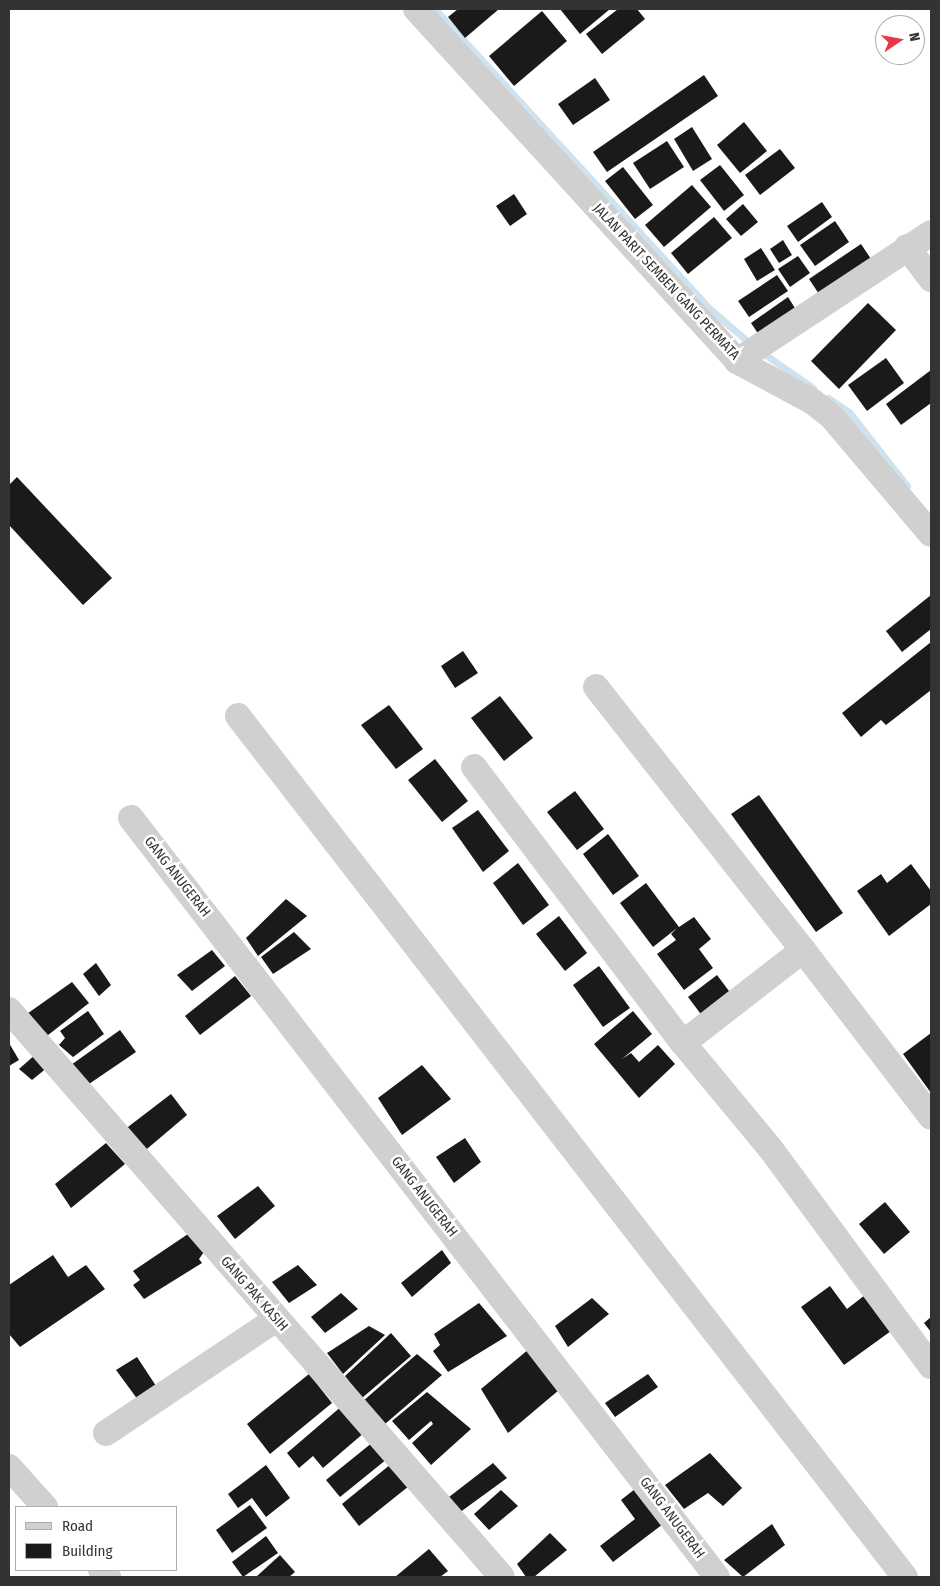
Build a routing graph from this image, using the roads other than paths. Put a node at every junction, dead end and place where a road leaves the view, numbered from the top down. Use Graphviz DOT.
graph roads {
  1 [pos="416,9"];
  2 [pos="931,233"];
  3 [pos="907,247"];
  4 [pos="931,279"];
  5 [pos="737,360"];
  6 [pos="931,534"];
  7 [pos="596,686"];
  8 [pos="238,716"];
  9 [pos="474,767"];
  10 [pos="131,818"];
  11 [pos="803,950"];
  12 [pos="9,1010"];
  13 [pos="683,1043"];
  14 [pos="931,1118"];
  15 [pos="276,1319"];
  16 [pos="931,1366"];
  17 [pos="106,1433"];
  18 [pos="9,1467"];
  19 [pos="44,1506"];
  20 [pos="502,1577"];
  21 [pos="716,1577"];
  22 [pos="905,1577"];
  1 -- 5 [label="street, JALAN PARIT SEMBEN GANG PERMATA"];
  2 -- 3 [label="street"];
  3 -- 4 [label="street"];
  3 -- 5 [label="street"];
  5 -- 6 [label="street, JALAN PARIT SEMBEN GANG PERMATA"];
  7 -- 11 [label="street"];
  8 -- 22 [label="street"];
  9 -- 13 [label="street"];
  10 -- 21 [label="street, GANG ANUGERAH"];
  11 -- 13 [label="street"];
  11 -- 14 [label="street"];
  12 -- 15 [label="street, GANG PAK KASIH"];
  13 -- 16 [label="street"];
  15 -- 17 [label="street"];
  15 -- 20 [label="street, GANG PAK KASIH"];
  18 -- 19 [label="street"];
}
